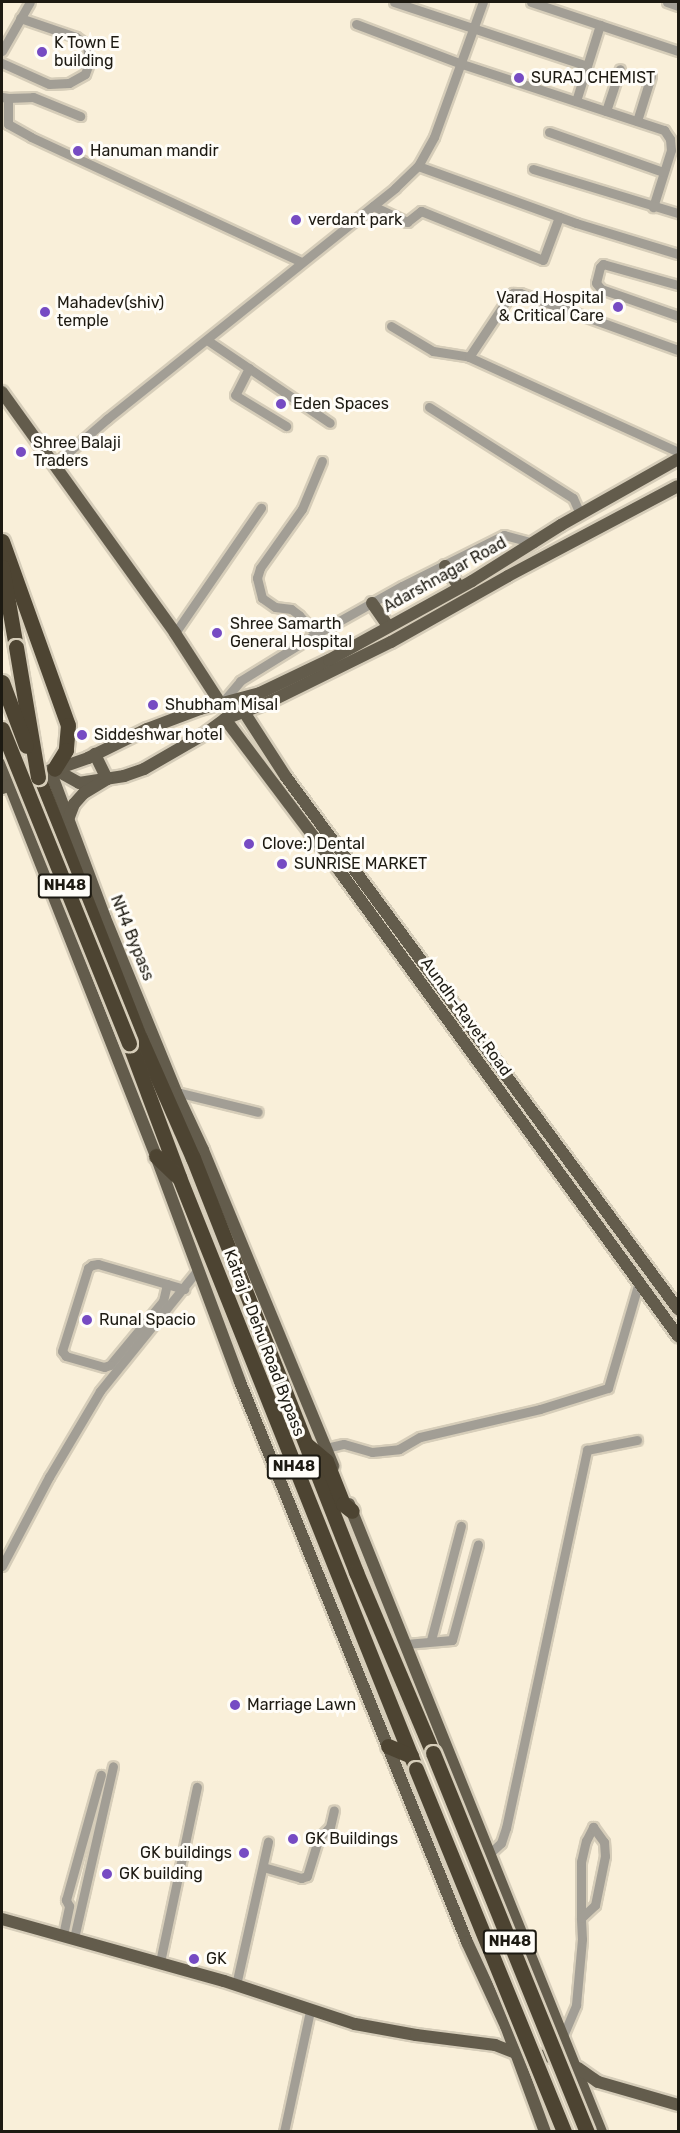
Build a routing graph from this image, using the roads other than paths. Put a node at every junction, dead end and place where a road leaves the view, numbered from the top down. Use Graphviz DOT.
graph roads {
  1 [pos="30,2"];
  2 [pos="394,2"];
  3 [pos="483,2"];
  4 [pos="531,2"];
  5 [pos="667,2"];
  6 [pos="678,6"];
  7 [pos="20,18"];
  8 [pos="356,24"];
  9 [pos="600,25"];
  10 [pos="474,28"];
  11 [pos="2,51"];
  12 [pos="678,51"];
  13 [pos="2,63"];
  14 [pos="462,64"];
  15 [pos="587,66"];
  16 [pos="620,69"];
  17 [pos="651,76"];
  18 [pos="5,98"];
  19 [pos="576,102"];
  20 [pos="606,111"];
  21 [pos="80,116"];
  22 [pos="637,121"];
  23 [pos="549,132"];
  24 [pos="675,150"];
  25 [pos="418,166"];
  26 [pos="533,169"];
  27 [pos="663,172"];
  28 [pos="373,206"];
  29 [pos="653,207"];
  30 [pos="678,213"];
  31 [pos="559,217"];
  32 [pos="678,254"];
  33 [pos="301,262"];
  34 [pos="678,285"];
  35 [pos="678,316"];
  36 [pos="391,326"];
  37 [pos="207,340"];
  38 [pos="678,350"];
  39 [pos="469,357"];
  40 [pos="249,368"];
  41 [pos="2,392"];
  42 [pos="429,407"];
  43 [pos="330,423"];
  44 [pos="286,426"];
  45 [pos="678,452"];
  46 [pos="678,459"];
  47 [pos="322,461"];
  48 [pos="55,464"];
  49 [pos="678,486"];
  50 [pos="261,508"];
  51 [pos="580,514"];
  52 [pos="2,541"];
  53 [pos="534,543"];
  54 [pos="445,566"];
  55 [pos="2,567"];
  56 [pos="459,587"];
  57 [pos="372,603"];
  58 [pos="388,626"];
  59 [pos="175,633"];
  60 [pos="316,634"];
  61 [pos="2,682"];
  62 [pos="221,704"];
  63 [pos="244,712"];
  64 [pos="225,719"];
  65 [pos="2,729"];
  66 [pos="95,754"];
  67 [pos="2,765"];
  68 [pos="48,772"];
  69 [pos="107,779"];
  70 [pos="6,786"];
  71 [pos="69,817"];
  72 [pos="135,1040"];
  73 [pos="176,1092"];
  74 [pos="258,1112"];
  75 [pos="185,1123"];
  76 [pos="156,1156"];
  77 [pos="178,1177"];
  78 [pos="198,1271"];
  79 [pos="639,1281"];
  80 [pos="167,1284"];
  81 [pos="184,1289"];
  82 [pos="678,1309"];
  83 [pos="678,1336"];
  84 [pos="637,1440"];
  85 [pos="304,1443"];
  86 [pos="326,1448"];
  87 [pos="352,1511"];
  88 [pos="461,1526"];
  89 [pos="478,1544"];
  90 [pos="2,1566"];
  91 [pos="431,1640"];
  92 [pos="406,1644"];
  93 [pos="388,1746"];
  94 [pos="413,1762"];
  95 [pos="112,1766"];
  96 [pos="101,1775"];
  97 [pos="197,1787"];
  98 [pos="334,1810"];
  99 [pos="267,1842"];
  100 [pos="489,1854"];
  101 [pos="263,1867"];
  102 [pos="581,1918"];
  103 [pos="2,1919"];
  104 [pos="69,1937"];
  105 [pos="160,1962"];
  106 [pos="236,1985"];
  107 [pos="310,2011"];
  108 [pos="562,2036"];
  109 [pos="516,2053"];
  110 [pos="575,2066"];
  111 [pos="678,2105"];
  112 [pos="284,2132"];
  113 [pos="545,2132"];
  114 [pos="564,2132"];
  115 [pos="587,2132"];
  116 [pos="601,2132"];
  1 -- 7 [label="street"];
  2 -- 10 [label="street"];
  3 -- 10 [label="street"];
  4 -- 9 [label="street"];
  5 -- 6 [label="street"];
  7 -- 11 [label="street"];
  7 -- 13 [label="street"];
  8 -- 14 [label="street"];
  9 -- 12 [label="street"];
  9 -- 15 [label="street"];
  10 -- 14 [label="street"];
  10 -- 15 [label="street"];
  14 -- 19 [label="street"];
  14 -- 25 [label="street"];
  15 -- 19 [label="street"];
  16 -- 20 [label="street"];
  17 -- 22 [label="street"];
  18 -- 21 [label="street"];
  18 -- 33 [label="street"];
  19 -- 20 [label="street"];
  20 -- 22 [label="street"];
  22 -- 24 [label="street"];
  23 -- 27 [label="street"];
  24 -- 27 [label="street"];
  25 -- 28 [label="street"];
  25 -- 31 [label="street"];
  26 -- 29 [label="street"];
  27 -- 29 [label="street"];
  28 -- 31 [label="street"];
  28 -- 33 [label="street"];
  29 -- 30 [label="street"];
  31 -- 32 [label="street"];
  33 -- 37 [label="street"];
  34 -- 35 [label="street"];
  36 -- 39 [label="street"];
  37 -- 40 [label="street"];
  37 -- 48 [label="street"];
  38 -- 39 [label="street"];
  39 -- 45 [label="street"];
  40 -- 43 [label="street"];
  40 -- 44 [label="street"];
  41 -- 48 [label="main road"];
  42 -- 51 [label="street"];
  46 -- 51 [label="main road, Adarshnagar Road"];
  47 -- 60 [label="street"];
  48 -- 59 [label="main road"];
  49 -- 63 [label="main road, Adarshnagar Road"];
  50 -- 59 [label="street"];
  51 -- 53 [label="main road, Adarshnagar Road"];
  52 -- 68 [label="highway"];
  53 -- 54 [label="street"];
  53 -- 56 [label="main road, Adarshnagar Road"];
  54 -- 56 [label="main road"];
  54 -- 57 [label="street"];
  55 -- 68 [label="highway, bridge"];
  56 -- 58 [label="main road, Adarshnagar Road"];
  57 -- 58 [label="main road"];
  57 -- 60 [label="street"];
  58 -- 62 [label="main road, Adarshnagar Road"];
  59 -- 62 [label="main road"];
  60 -- 62 [label="street"];
  61 -- 68 [label="highway, NH48, bridge"];
  62 -- 66 [label="main road, Adarshnagar Road"];
  63 -- 64 [label="main road, Adarshnagar Road"];
  63 -- 82 [label="main road, Aundh-Ravet Road"];
  64 -- 69 [label="main road"];
  64 -- 79 [label="main road, Aundh-Ravet Road"];
  65 -- 72 [label="highway, NH48, bridge"];
  66 -- 68 [label="main road, Adarshnagar Road"];
  66 -- 69 [label="main road"];
  67 -- 70 [label="main road"];
  68 -- 69 [label="main road"];
  68 -- 70 [label="main road, Adarshnagar Road"];
  68 -- 71 [label="main road, NH4 Bypass"];
  68 -- 72 [label="highway, NH48"];
  69 -- 71 [label="main road"];
  70 -- 76 [label="main road"];
  71 -- 73 [label="main road, NH4 Bypass"];
  72 -- 75 [label="highway, NH48"];
  72 -- 77 [label="highway, NH48"];
  73 -- 74 [label="street"];
  73 -- 75 [label="main road, NH4 Bypass"];
  75 -- 85 [label="highway, Katraj - Dehu Road Bypass / NH48"];
  75 -- 86 [label="main road, NH4 Bypass"];
  76 -- 77 [label="highway"];
  76 -- 78 [label="main road"];
  77 -- 94 [label="highway, Katraj - Dehu Road Bypass / NH48"];
  78 -- 81 [label="street"];
  78 -- 93 [label="main road"];
  79 -- 83 [label="main road, Aundh-Ravet Road"];
  79 -- 86 [label="street"];
  80 -- 80 [label="street"];
  80 -- 81 [label="street"];
  81 -- 90 [label="street"];
  84 -- 100 [label="street"];
  85 -- 87 [label="highway"];
  85 -- 115 [label="highway, NH48, bridge"];
  86 -- 87 [label="main road, NH4 Bypass"];
  87 -- 92 [label="main road, NH4 Bypass"];
  88 -- 91 [label="street"];
  89 -- 91 [label="street"];
  91 -- 92 [label="street"];
  92 -- 100 [label="main road, NH4 Bypass"];
  93 -- 94 [label="highway"];
  93 -- 109 [label="main road"];
  94 -- 114 [label="highway, NH48, bridge"];
  95 -- 104 [label="street"];
  96 -- 104 [label="street"];
  97 -- 105 [label="street"];
  98 -- 101 [label="street"];
  99 -- 101 [label="street"];
  100 -- 108 [label="main road, NH4 Bypass"];
  101 -- 106 [label="street"];
  102 -- 102 [label="street"];
  102 -- 108 [label="street"];
  103 -- 104 [label="main road"];
  104 -- 105 [label="main road"];
  105 -- 106 [label="main road"];
  106 -- 107 [label="main road"];
  107 -- 109 [label="main road"];
  107 -- 112 [label="street"];
  108 -- 110 [label="main road, NH4 Bypass"];
  109 -- 110 [label="main road"];
  109 -- 113 [label="main road"];
  110 -- 111 [label="main road"];
  110 -- 116 [label="main road, NH4 Bypass"];
}
